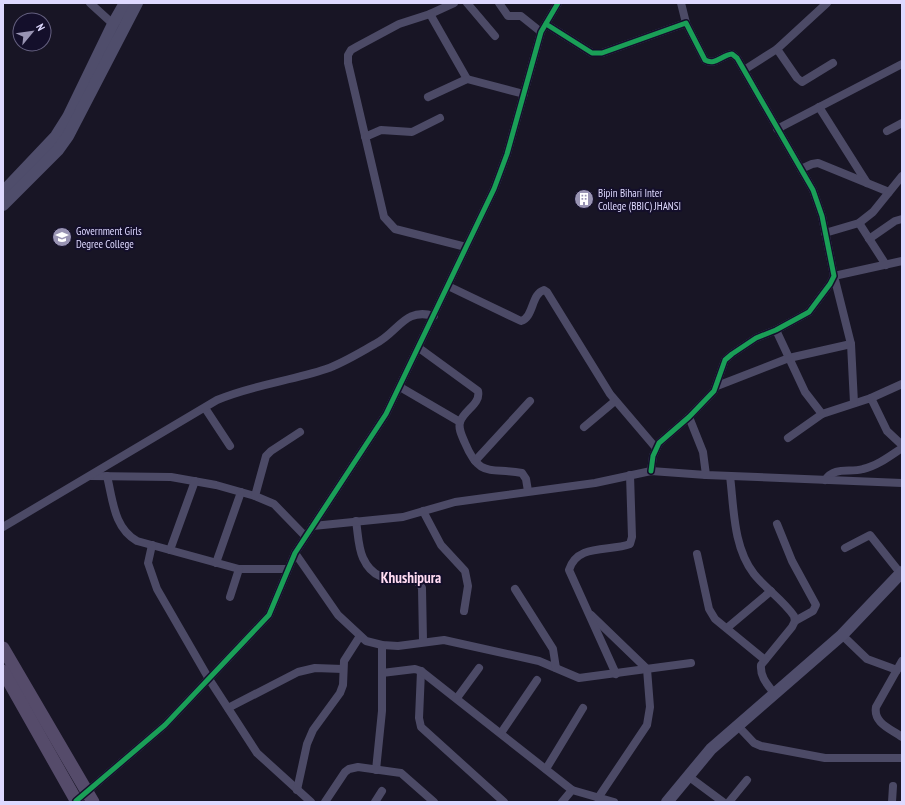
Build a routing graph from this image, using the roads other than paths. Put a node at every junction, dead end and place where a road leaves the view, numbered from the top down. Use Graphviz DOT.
graph roads {
  1 [pos="90,3"];
  2 [pos="126,3"];
  3 [pos="137,3"];
  4 [pos="454,3"];
  5 [pos="467,3"];
  6 [pos="499,3"];
  7 [pos="558,3"];
  8 [pos="681,3"];
  9 [pos="827,3"];
  10 [pos="430,14"];
  11 [pos="686,23"];
  12 [pos="113,24"];
  13 [pos="546,24"];
  14 [pos="541,32"];
  15 [pos="494,36"];
  16 [pos="777,49"];
  17 [pos="833,63"];
  18 [pos="902,64"];
  19 [pos="744,70"];
  20 [pos="467,79"];
  21 [pos="524,94"];
  22 [pos="428,97"];
  23 [pos="819,107"];
  24 [pos="440,118"];
  25 [pos="902,123"];
  26 [pos="777,129"];
  27 [pos="887,131"];
  28 [pos="365,137"];
  29 [pos="801,169"];
  30 [pos="902,176"];
  31 [pos="867,183"];
  32 [pos="3,192"];
  33 [pos="889,192"];
  34 [pos="3,204"];
  35 [pos="902,219"];
  36 [pos="859,224"];
  37 [pos="826,233"];
  38 [pos="869,239"];
  39 [pos="466,247"];
  40 [pos="902,260"];
  41 [pos="886,265"];
  42 [pos="834,276"];
  43 [pos="448,286"];
  44 [pos="434,316"];
  45 [pos="776,330"];
  46 [pos="850,344"];
  47 [pos="419,348"];
  48 [pos="789,358"];
  49 [pos="902,384"];
  50 [pos="717,386"];
  51 [pos="400,387"];
  52 [pos="871,398"];
  53 [pos="530,400"];
  54 [pos="615,401"];
  55 [pos="854,403"];
  56 [pos="205,408"];
  57 [pos="822,414"];
  58 [pos="688,417"];
  59 [pos="460,422"];
  60 [pos="584,427"];
  61 [pos="300,432"];
  62 [pos="788,438"];
  63 [pos="230,446"];
  64 [pos="902,447"];
  65 [pos="656,448"];
  66 [pos="475,461"];
  67 [pos="651,471"];
  68 [pos="706,475"];
  69 [pos="90,476"];
  70 [pos="107,476"];
  71 [pos="630,476"];
  72 [pos="730,476"];
  73 [pos="825,480"];
  74 [pos="195,481"];
  75 [pos="902,483"];
  76 [pos="528,491"];
  77 [pos="241,492"];
  78 [pos="255,496"];
  79 [pos="422,511"];
  80 [pos="356,521"];
  81 [pos="777,524"];
  82 [pos="313,526"];
  83 [pos="3,527"];
  84 [pos="305,536"];
  85 [pos="152,545"];
  86 [pos="845,548"];
  87 [pos="170,550"];
  88 [pos="295,553"];
  89 [pos="697,554"];
  90 [pos="216,563"];
  91 [pos="239,569"];
  92 [pos="288,569"];
  93 [pos="901,573"];
  94 [pos="516,589"];
  95 [pos="771,591"];
  96 [pos="230,597"];
  97 [pos="464,611"];
  98 [pos="588,612"];
  99 [pos="795,621"];
  100 [pos="727,628"];
  101 [pos="842,635"];
  102 [pos="360,636"];
  103 [pos="423,641"];
  104 [pos="382,645"];
  105 [pos="3,648"];
  106 [pos="765,660"];
  107 [pos="902,660"];
  108 [pos="691,663"];
  109 [pos="479,668"];
  110 [pos="556,668"];
  111 [pos="343,669"];
  112 [pos="647,669"];
  113 [pos="897,670"];
  114 [pos="3,671"];
  115 [pos="421,671"];
  116 [pos="382,672"];
  117 [pos="616,674"];
  118 [pos="209,679"];
  119 [pos="537,680"];
  120 [pos="774,693"];
  121 [pos="457,698"];
  122 [pos="228,708"];
  123 [pos="583,708"];
  124 [pos="737,726"];
  125 [pos="501,733"];
  126 [pos="902,737"];
  127 [pos="902,758"];
  128 [pos="546,769"];
  129 [pos="376,770"];
  130 [pos="688,776"];
  131 [pos="747,780"];
  132 [pos="892,786"];
  133 [pos="297,790"];
  134 [pos="572,790"];
  135 [pos="382,792"];
  136 [pos="90,797"];
  137 [pos="598,798"];
  138 [pos="431,801"];
  139 [pos="76,802"];
  140 [pos="311,802"];
  141 [pos="325,802"];
  142 [pos="375,802"];
  143 [pos="504,802"];
  144 [pos="562,802"];
  145 [pos="614,802"];
  146 [pos="667,802"];
  147 [pos="723,802"];
  148 [pos="729,802"];
  149 [pos="892,802"];
  1 -- 12 [label="street"];
  2 -- 12 [label="street"];
  3 -- 34 [label="street"];
  4 -- 10 [label="street"];
  5 -- 15 [label="street"];
  6 -- 14 [label="street"];
  7 -- 13 [label="street"];
  8 -- 11 [label="street"];
  9 -- 16 [label="street"];
  10 -- 20 [label="street"];
  10 -- 28 [label="street"];
  11 -- 13 [label="street"];
  11 -- 19 [label="street"];
  12 -- 32 [label="street"];
  13 -- 14 [label="street"];
  14 -- 21 [label="street"];
  16 -- 17 [label="street"];
  16 -- 19 [label="street"];
  18 -- 23 [label="street"];
  19 -- 26 [label="street"];
  20 -- 21 [label="street"];
  20 -- 22 [label="street"];
  21 -- 39 [label="street"];
  23 -- 26 [label="street"];
  23 -- 31 [label="street"];
  24 -- 28 [label="street"];
  25 -- 27 [label="street"];
  26 -- 29 [label="street"];
  28 -- 39 [label="street"];
  29 -- 31 [label="street"];
  29 -- 37 [label="street"];
  30 -- 33 [label="street"];
  31 -- 33 [label="street"];
  33 -- 36 [label="street"];
  35 -- 38 [label="street"];
  36 -- 37 [label="street"];
  36 -- 38 [label="street"];
  37 -- 42 [label="street"];
  38 -- 41 [label="street"];
  39 -- 43 [label="street"];
  40 -- 41 [label="street"];
  41 -- 42 [label="street"];
  42 -- 45 [label="street"];
  42 -- 46 [label="street"];
  43 -- 44 [label="street"];
  43 -- 54 [label="street"];
  44 -- 47 [label="street"];
  44 -- 56 [label="street"];
  45 -- 48 [label="street"];
  45 -- 50 [label="street"];
  46 -- 48 [label="street"];
  46 -- 55 [label="street"];
  47 -- 51 [label="street"];
  47 -- 59 [label="street"];
  48 -- 50 [label="street"];
  48 -- 57 [label="street"];
  49 -- 52 [label="street"];
  50 -- 58 [label="street"];
  51 -- 59 [label="street"];
  51 -- 82 [label="street"];
  52 -- 55 [label="street"];
  52 -- 64 [label="street"];
  53 -- 66 [label="street"];
  54 -- 60 [label="street"];
  54 -- 65 [label="street"];
  55 -- 57 [label="street"];
  56 -- 63 [label="street"];
  56 -- 69 [label="street"];
  57 -- 62 [label="street"];
  58 -- 65 [label="street"];
  58 -- 68 [label="street"];
  59 -- 66 [label="street"];
  61 -- 78 [label="street"];
  64 -- 73 [label="street"];
  65 -- 67 [label="street"];
  66 -- 76 [label="street"];
  67 -- 68 [label="street"];
  67 -- 71 [label="street"];
  68 -- 72 [label="street"];
  69 -- 70 [label="street"];
  69 -- 83 [label="street"];
  70 -- 74 [label="street"];
  70 -- 85 [label="street"];
  71 -- 76 [label="street"];
  71 -- 98 [label="street"];
  72 -- 73 [label="street"];
  72 -- 95 [label="street"];
  73 -- 75 [label="street"];
  74 -- 77 [label="street"];
  74 -- 87 [label="street"];
  76 -- 79 [label="street"];
  77 -- 78 [label="street"];
  77 -- 90 [label="street"];
  78 -- 84 [label="street"];
  79 -- 80 [label="street"];
  79 -- 97 [label="street"];
  80 -- 82 [label="street"];
  80 -- 103 [label="street"];
  81 -- 99 [label="street"];
  82 -- 84 [label="street"];
  84 -- 88 [label="street"];
  85 -- 87 [label="street"];
  85 -- 118 [label="street"];
  86 -- 93 [label="street"];
  87 -- 90 [label="street"];
  88 -- 92 [label="street"];
  88 -- 102 [label="street"];
  89 -- 100 [label="street"];
  90 -- 91 [label="street"];
  91 -- 92 [label="street"];
  91 -- 96 [label="street"];
  92 -- 118 [label="street"];
  93 -- 101 [label="street"];
  94 -- 110 [label="street"];
  95 -- 99 [label="street"];
  95 -- 100 [label="street"];
  98 -- 112 [label="street"];
  98 -- 117 [label="street"];
  99 -- 106 [label="street"];
  100 -- 106 [label="street"];
  101 -- 113 [label="street"];
  101 -- 120 [label="street"];
  102 -- 104 [label="street"];
  102 -- 111 [label="street"];
  103 -- 104 [label="street"];
  103 -- 110 [label="street"];
  104 -- 116 [label="street"];
  105 -- 136 [label="main road"];
  106 -- 120 [label="street"];
  107 -- 113 [label="street"];
  108 -- 112 [label="street"];
  109 -- 121 [label="street"];
  110 -- 117 [label="street"];
  111 -- 122 [label="street"];
  111 -- 133 [label="street"];
  112 -- 117 [label="street"];
  112 -- 137 [label="street"];
  113 -- 126 [label="street"];
  114 -- 139 [label="main road"];
  115 -- 116 [label="street"];
  115 -- 121 [label="street"];
  115 -- 143 [label="street"];
  116 -- 129 [label="street"];
  118 -- 122 [label="street"];
  118 -- 136 [label="street"];
  119 -- 125 [label="street"];
  120 -- 124 [label="street"];
  121 -- 125 [label="street"];
  122 -- 133 [label="street"];
  123 -- 128 [label="street"];
  124 -- 127 [label="street"];
  124 -- 130 [label="street"];
  125 -- 128 [label="street"];
  128 -- 134 [label="street"];
  129 -- 138 [label="street"];
  129 -- 141 [label="street"];
  130 -- 146 [label="street"];
  130 -- 147 [label="street"];
  131 -- 148 [label="street"];
  132 -- 149 [label="street"];
  133 -- 140 [label="street"];
  134 -- 137 [label="street"];
  134 -- 144 [label="street"];
  135 -- 142 [label="street"];
  136 -- 139 [label="street"];
  137 -- 145 [label="street"];
}
